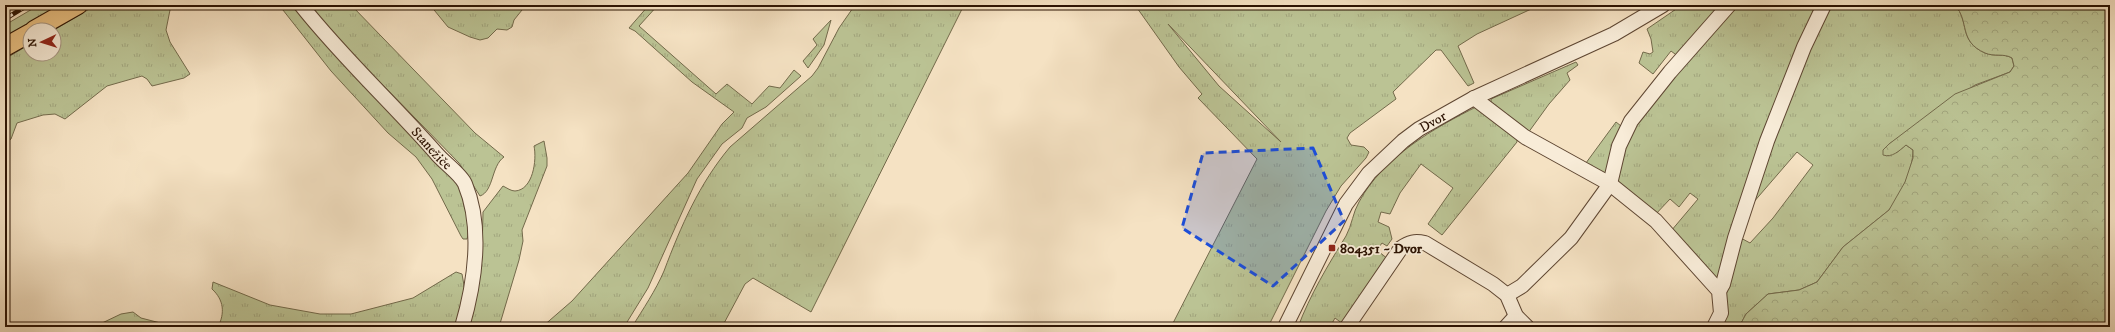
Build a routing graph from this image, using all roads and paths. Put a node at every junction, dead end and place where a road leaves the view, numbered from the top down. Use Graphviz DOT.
graph roads {
  1 [pos="78,5"];
  2 [pos="301,5"];
  3 [pos="1663,5"];
  4 [pos="1729,5"];
  5 [pos="1824,5"];
  6 [pos="48,22"];
  7 [pos="22,37"];
  8 [pos="5,47"];
  9 [pos="1474,98"];
  10 [pos="1610,184"];
  11 [pos="1719,291"];
  12 [pos="1507,295"];
  13 [pos="1516,316"];
  14 [pos="462,327"];
  15 [pos="1285,327"];
  16 [pos="1347,327"];
  17 [pos="1506,327"];
  18 [pos="1527,327"];
  19 [pos="1714,327"];
  1 -- 6 [label="main road"];
  2 -- 14 [label="street, Stanežiče"];
  3 -- 9 [label="street, Dvor"];
  4 -- 10 [label="street"];
  5 -- 11 [label="street"];
  7 -- 8 [label="main road"];
  9 -- 10 [label="street"];
  9 -- 15 [label="street, Dvor"];
  10 -- 11 [label="street"];
  10 -- 12 [label="street"];
  11 -- 19 [label="street"];
  12 -- 13 [label="street"];
  12 -- 16 [label="street"];
  13 -- 17 [label="street"];
  13 -- 18 [label="street"];
}
